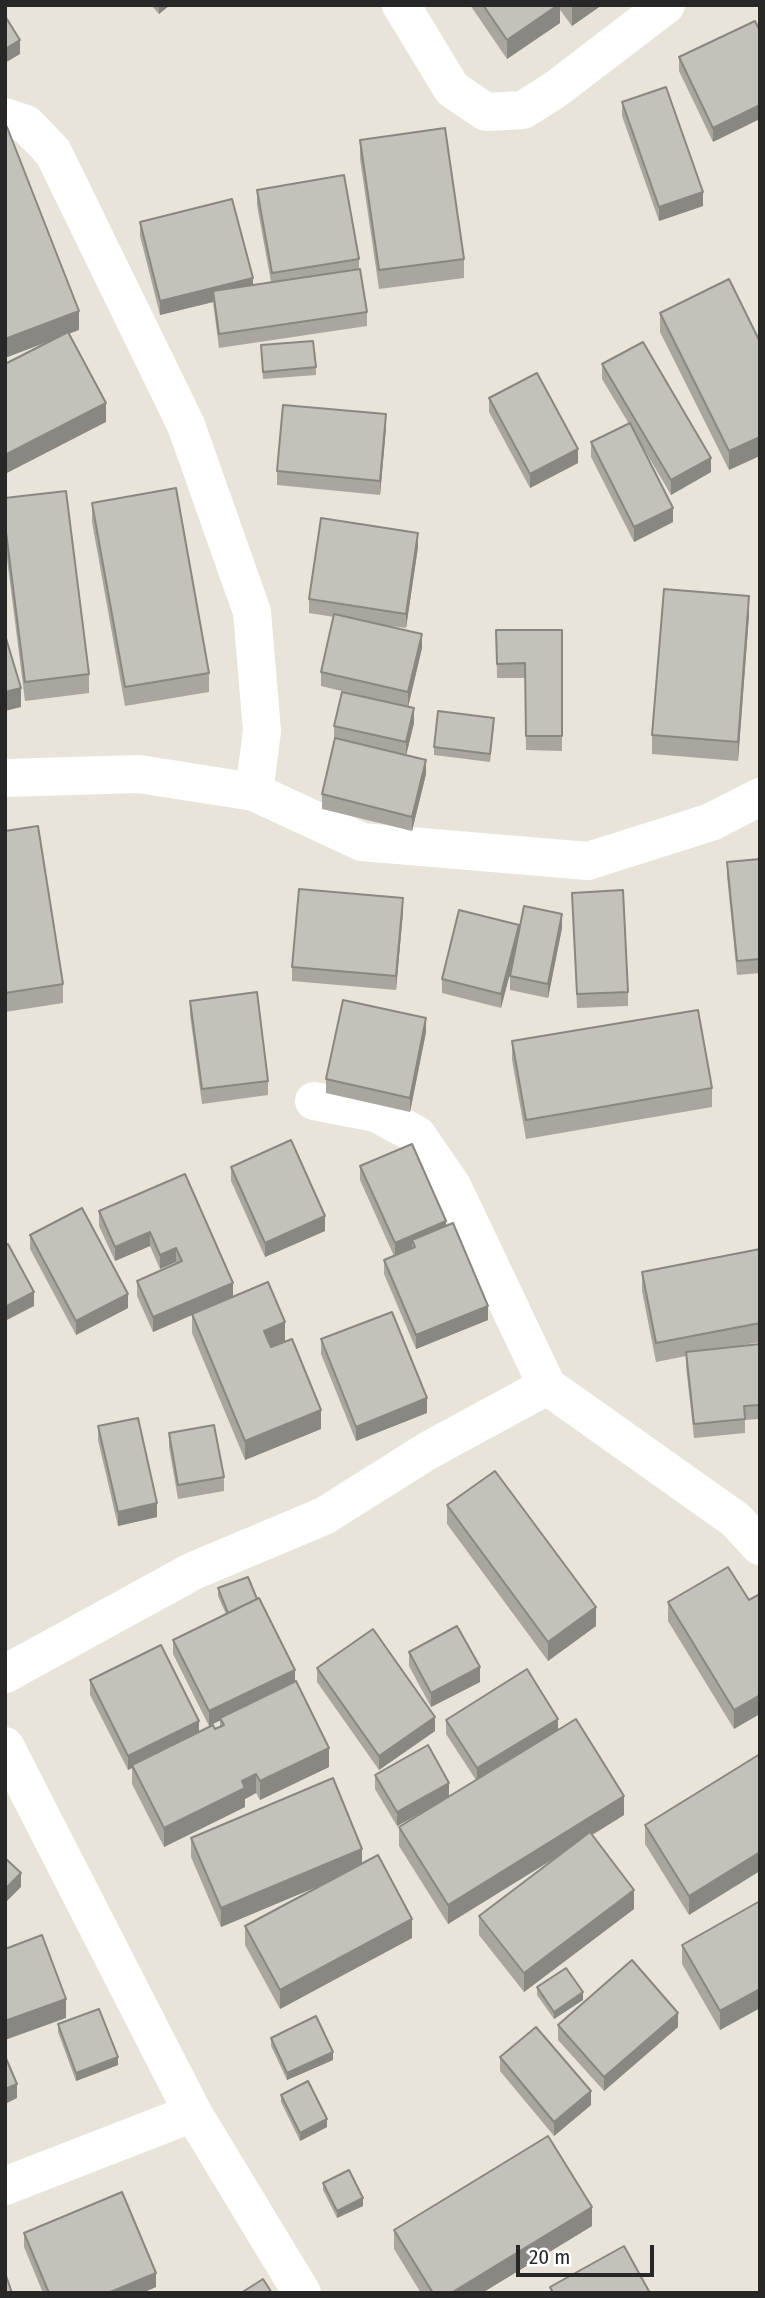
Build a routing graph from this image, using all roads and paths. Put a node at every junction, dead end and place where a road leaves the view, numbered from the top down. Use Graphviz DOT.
graph roads {
  1 [pos="401,5"];
  2 [pos="666,5"];
  3 [pos="5,117"];
  4 [pos="5,778"];
  5 [pos="254,792"];
  6 [pos="760,797"];
  7 [pos="314,1101"];
  8 [pos="548,1386"];
  9 [pos="760,1546"];
  10 [pos="5,1674"];
  11 [pos="5,1746"];
  12 [pos="192,2113"];
  13 [pos="5,2186"];
  14 [pos="302,2293"];
  1 -- 2 [label="street"];
  3 -- 5 [label="street"];
  4 -- 5 [label="street"];
  5 -- 6 [label="street"];
  7 -- 8 [label="street"];
  8 -- 9 [label="street"];
  8 -- 10 [label="street"];
  11 -- 12 [label="street"];
  12 -- 13 [label="street"];
  12 -- 14 [label="street"];
}
